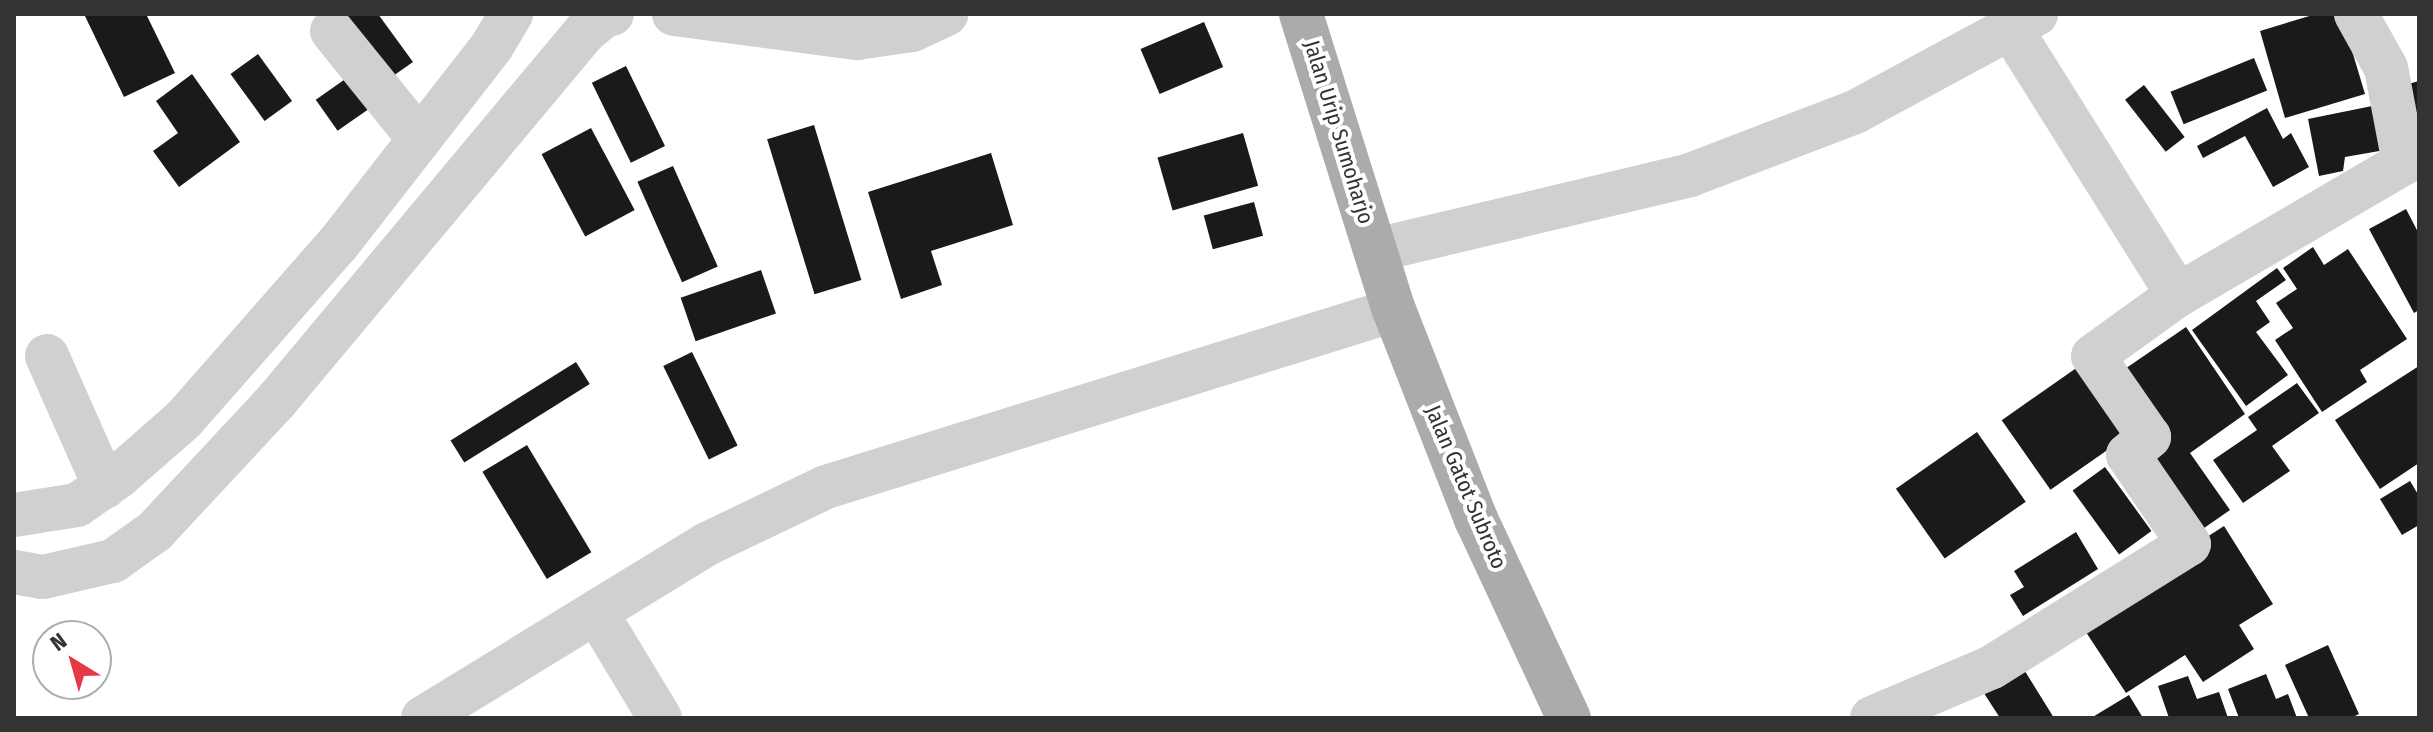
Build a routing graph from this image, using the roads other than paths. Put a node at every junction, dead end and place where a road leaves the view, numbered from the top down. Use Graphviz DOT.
graph roads {
  1 [pos="511,14"];
  2 [pos="612,14"];
  3 [pos="674,14"];
  4 [pos="946,14"];
  5 [pos="1301,14"];
  6 [pos="2356,14"];
  7 [pos="2024,22"];
  8 [pos="332,31"];
  9 [pos="2402,63"];
  10 [pos="445,146"];
  11 [pos="1376,250"];
  12 [pos="2178,295"];
  13 [pos="1394,310"];
  14 [pos="47,356"];
  15 [pos="14,515"];
  16 [pos="85,527"];
  17 [pos="14,572"];
  18 [pos="596,612"];
  19 [pos="423,718"];
  20 [pos="660,718"];
  21 [pos="1569,718"];
  22 [pos="1872,718"];
  1 -- 10 [label="street"];
  2 -- 10 [label="street"];
  3 -- 4 [label="street"];
  5 -- 11 [label="main road, Jalan Urip Sumoharjo"];
  6 -- 9 [label="street"];
  7 -- 11 [label="street"];
  7 -- 12 [label="street"];
  8 -- 10 [label="street"];
  9 -- 12 [label="street"];
  10 -- 16 [label="street"];
  10 -- 16 [label="street"];
  11 -- 13 [label="main road, Jalan Gatot Subroto"];
  12 -- 22 [label="street"];
  13 -- 18 [label="street"];
  13 -- 21 [label="main road, Jalan Gatot Subroto"];
  14 -- 16 [label="street"];
  15 -- 16 [label="street"];
  16 -- 17 [label="street"];
  18 -- 19 [label="street"];
  18 -- 20 [label="street"];
}
